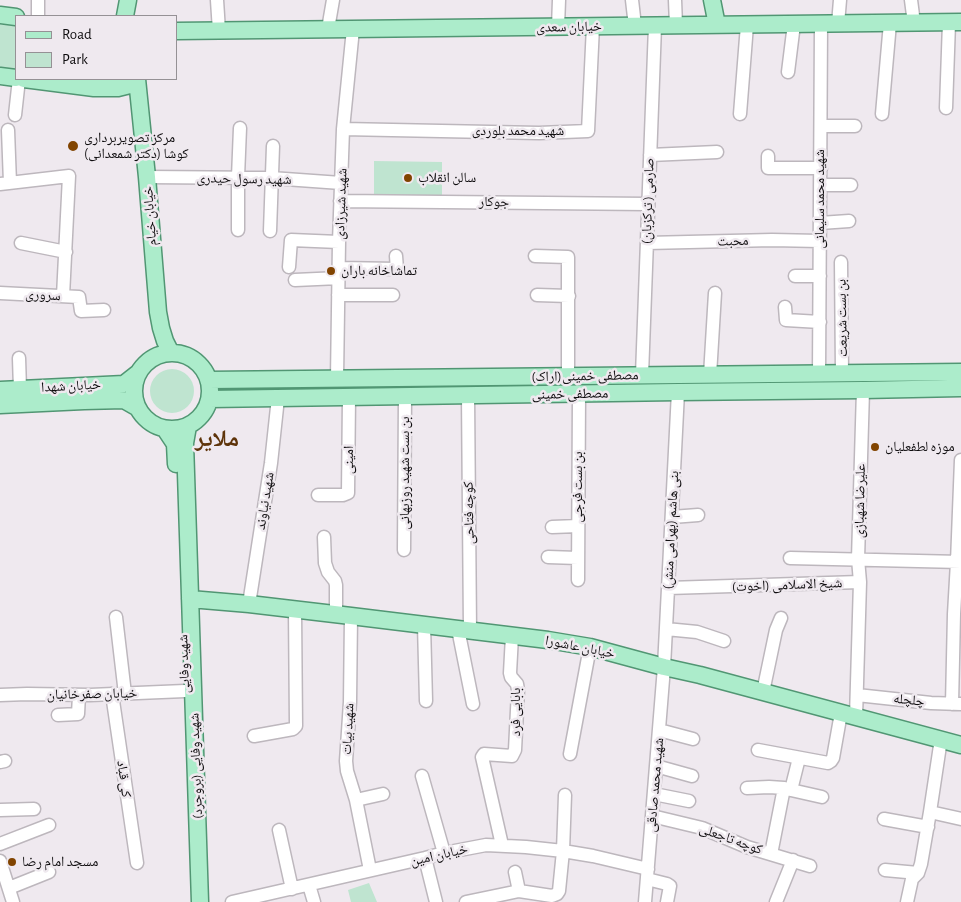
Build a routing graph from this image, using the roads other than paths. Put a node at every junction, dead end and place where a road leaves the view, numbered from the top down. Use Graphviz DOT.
graph roads {
  1 [pos="38,0"];
  2 [pos="128,0"];
  3 [pos="138,0"];
  4 [pos="217,0"];
  5 [pos="333,0"];
  6 [pos="559,0"];
  7 [pos="632,0"];
  8 [pos="675,0"];
  9 [pos="712,0"];
  10 [pos="840,0"];
  11 [pos="911,0"];
  12 [pos="0,15"];
  13 [pos="38,15"];
  14 [pos="125,15"];
  15 [pos="137,15"];
  16 [pos="15,17"];
  17 [pos="955,22"];
  18 [pos="890,23"];
  19 [pos="914,23"];
  20 [pos="794,24"];
  21 [pos="821,24"];
  22 [pos="838,24"];
  23 [pos="717,25"];
  24 [pos="747,25"];
  25 [pos="593,26"];
  26 [pos="636,26"];
  27 [pos="655,26"];
  28 [pos="676,26"];
  29 [pos="558,27"];
  30 [pos="328,29"];
  31 [pos="353,29"];
  32 [pos="219,30"];
  33 [pos="178,31"];
  34 [pos="788,72"];
  35 [pos="0,76"];
  36 [pos="15,78"];
  37 [pos="18,80"];
  38 [pos="32,80"];
  39 [pos="135,80"];
  40 [pos="136,80"];
  41 [pos="946,108"];
  42 [pos="740,114"];
  43 [pos="882,114"];
  44 [pos="15,115"];
  45 [pos="821,126"];
  46 [pos="854,126"];
  47 [pos="240,128"];
  48 [pos="343,129"];
  49 [pos="8,130"];
  50 [pos="273,146"];
  51 [pos="717,152"];
  52 [pos="650,156"];
  53 [pos="768,156"];
  54 [pos="820,168"];
  55 [pos="147,177"];
  56 [pos="238,177"];
  57 [pos="271,178"];
  58 [pos="341,183"];
  59 [pos="5,184"];
  60 [pos="820,185"];
  61 [pos="851,185"];
  62 [pos="340,201"];
  63 [pos="648,204"];
  64 [pos="849,221"];
  65 [pos="820,223"];
  66 [pos="238,230"];
  67 [pos="270,231"];
  68 [pos="820,241"];
  69 [pos="339,242"];
  70 [pos="21,243"];
  71 [pos="647,244"];
  72 [pos="66,252"];
  73 [pos="396,256"];
  74 [pos="535,256"];
  75 [pos="841,262"];
  76 [pos="289,267"];
  77 [pos="339,273"];
  78 [pos="795,276"];
  79 [pos="820,276"];
  80 [pos="295,280"];
  81 [pos="0,293"];
  82 [pos="715,293"];
  83 [pos="338,295"];
  84 [pos="393,295"];
  85 [pos="63,296"];
  86 [pos="537,296"];
  87 [pos="569,296"];
  88 [pos="785,307"];
  89 [pos="104,310"];
  90 [pos="820,322"];
  91 [pos="170,351"];
  92 [pos="19,358"];
  93 [pos="961,372"];
  94 [pos="138,373"];
  95 [pos="842,373"];
  96 [pos="819,374"];
  97 [pos="642,375"];
  98 [pos="710,375"];
  99 [pos="568,376"];
  100 [pos="337,378"];
  101 [pos="209,380"];
  102 [pos="961,388"];
  103 [pos="20,389"];
  104 [pos="0,390"];
  105 [pos="862,390"];
  106 [pos="678,392"];
  107 [pos="579,394"];
  108 [pos="468,395"];
  109 [pos="405,396"];
  110 [pos="349,397"];
  111 [pos="278,398"];
  112 [pos="210,399"];
  113 [pos="0,405"];
  114 [pos="138,408"];
  115 [pos="188,426"];
  116 [pos="165,429"];
  117 [pos="961,460"];
  118 [pos="318,495"];
  119 [pos="698,515"];
  120 [pos="672,517"];
  121 [pos="578,526"];
  122 [pos="552,527"];
  123 [pos="324,537"];
  124 [pos="404,550"];
  125 [pos="548,557"];
  126 [pos="578,558"];
  127 [pos="790,558"];
  128 [pos="858,559"];
  129 [pos="959,562"];
  130 [pos="578,580"];
  131 [pos="860,582"];
  132 [pos="668,588"];
  133 [pos="190,600"];
  134 [pos="249,604"];
  135 [pos="295,610"];
  136 [pos="957,614"];
  137 [pos="343,615"];
  138 [pos="116,618"];
  139 [pos="781,618"];
  140 [pos="424,625"];
  141 [pos="666,629"];
  142 [pos="464,630"];
  143 [pos="512,636"];
  144 [pos="724,641"];
  145 [pos="590,647"];
  146 [pos="664,667"];
  147 [pos="185,692"];
  148 [pos="763,692"];
  149 [pos="118,694"];
  150 [pos="0,695"];
  151 [pos="79,695"];
  152 [pos="857,696"];
  153 [pos="426,701"];
  154 [pos="473,704"];
  155 [pos="956,704"];
  156 [pos="58,715"];
  157 [pos="848,715"];
  158 [pos="659,730"];
  159 [pos="254,736"];
  160 [pos="694,739"];
  161 [pos="940,739"];
  162 [pos="961,745"];
  163 [pos="758,750"];
  164 [pos="570,754"];
  165 [pos="799,758"];
  166 [pos="656,766"];
  167 [pos="422,776"];
  168 [pos="692,776"];
  169 [pos="747,788"];
  170 [pos="788,789"];
  171 [pos="383,794"];
  172 [pos="654,794"];
  173 [pos="565,795"];
  174 [pos="822,797"];
  175 [pos="356,800"];
  176 [pos="689,801"];
  177 [pos="34,809"];
  178 [pos="0,810"];
  179 [pos="930,812"];
  180 [pos="652,816"];
  181 [pos="884,819"];
  182 [pos="961,819"];
  183 [pos="49,826"];
  184 [pos="928,826"];
  185 [pos="280,830"];
  186 [pos="0,844"];
  187 [pos="502,845"];
  188 [pos="563,851"];
  189 [pos="444,853"];
  190 [pos="771,854"];
  191 [pos="425,858"];
  192 [pos="793,860"];
  193 [pos="0,861"];
  194 [pos="137,863"];
  195 [pos="810,866"];
  196 [pos="370,870"];
  197 [pos="885,870"];
  198 [pos="49,872"];
  199 [pos="515,872"];
  200 [pos="918,873"];
  201 [pos="648,874"];
  202 [pos="309,885"];
  203 [pos="9,888"];
  204 [pos="292,889"];
  205 [pos="519,891"];
  206 [pos="553,899"];
  207 [pos="13,902"];
  208 [pos="192,902"];
  209 [pos="200,902"];
  210 [pos="232,902"];
  211 [pos="314,902"];
  212 [pos="436,902"];
  213 [pos="466,902"];
  214 [pos="645,902"];
  215 [pos="667,902"];
  216 [pos="776,902"];
  217 [pos="907,902"];
  1 -- 13 [label="street"];
  2 -- 14 [label="main road"];
  3 -- 15 [label="main road"];
  4 -- 32 [label="street"];
  5 -- 30 [label="street"];
  6 -- 29 [label="street"];
  7 -- 26 [label="street"];
  8 -- 28 [label="street"];
  9 -- 23 [label="main road"];
  10 -- 22 [label="street"];
  11 -- 19 [label="street"];
  12 -- 16 [label="main road"];
  17 -- 19 [label="main road, خیابان سعدی"];
  17 -- 41 [label="street"];
  18 -- 19 [label="main road, خیابان سعدی"];
  18 -- 22 [label="main road, خیابان سعدی"];
  18 -- 43 [label="street"];
  20 -- 21 [label="main road, خیابان سعدی"];
  20 -- 24 [label="main road, خیابان سعدی"];
  20 -- 34 [label="street"];
  21 -- 22 [label="main road, خیابان سعدی"];
  21 -- 45 [label="street, شهید محمد سلیمانی"];
  23 -- 24 [label="main road, خیابان سعدی"];
  23 -- 28 [label="main road, خیابان سعدی"];
  24 -- 42 [label="street"];
  25 -- 26 [label="main road, خیابان سعدی"];
  25 -- 29 [label="main road, خیابان سعدی"];
  25 -- 48 [label="street, شهید محمد بلوردی"];
  26 -- 27 [label="main road, خیابان سعدی"];
  27 -- 28 [label="main road, خیابان سعدی"];
  27 -- 52 [label="street, صارمی ( ترکزبان)"];
  29 -- 31 [label="main road, خیابان سعدی"];
  30 -- 31 [label="main road, خیابان سعدی"];
  30 -- 32 [label="main road, خیابان سعدی"];
  31 -- 48 [label="street, شهید شیرزادی"];
  32 -- 33 [label="main road, خیابان سعدی"];
  35 -- 36 [label="main road"];
  37 -- 44 [label="street"];
  38 -- 39 [label="main road"];
  40 -- 55 [label="main road, خیابان خیام"];
  45 -- 46 [label="street"];
  45 -- 54 [label="street, شهید محمد سلیمانی"];
  47 -- 56 [label="street"];
  48 -- 58 [label="street, شهید شیرزادی"];
  49 -- 59 [label="street"];
  50 -- 57 [label="street"];
  51 -- 52 [label="street"];
  52 -- 63 [label="street, صارمی ( ترکزبان)"];
  53 -- 54 [label="street"];
  54 -- 60 [label="street, شهید محمد سلیمانی"];
  55 -- 56 [label="street, شهید رسول حیدری"];
  55 -- 91 [label="main road, خیابان خیام"];
  56 -- 57 [label="street, شهید رسول حیدری"];
  56 -- 66 [label="street"];
  57 -- 58 [label="street, شهید رسول حیدری"];
  57 -- 67 [label="street"];
  58 -- 62 [label="street, شهید شیرزادی"];
  59 -- 72 [label="street"];
  60 -- 61 [label="street"];
  60 -- 65 [label="street, شهید محمد سلیمانی"];
  62 -- 63 [label="street, جوکار"];
  62 -- 69 [label="street, شهید شیرزادی"];
  63 -- 71 [label="street, صارمی ( ترکزبان)"];
  64 -- 65 [label="street"];
  65 -- 68 [label="street, شهید محمد سلیمانی"];
  68 -- 71 [label="street, محبت"];
  68 -- 79 [label="street, شهید محمد سلیمانی"];
  69 -- 76 [label="street"];
  69 -- 77 [label="street, شهید شیرزادی"];
  70 -- 72 [label="street"];
  71 -- 97 [label="street, صارمی ( ترکزبان)"];
  72 -- 85 [label="street"];
  73 -- 77 [label="street"];
  74 -- 87 [label="street"];
  75 -- 95 [label="street, بن بست شریعت"];
  77 -- 80 [label="street"];
  77 -- 83 [label="street, شهید شیرزادی"];
  78 -- 79 [label="street"];
  79 -- 90 [label="street, شهید محمد سلیمانی"];
  81 -- 85 [label="street, سروری"];
  82 -- 98 [label="street"];
  83 -- 84 [label="street"];
  83 -- 100 [label="street, شهید شیرزادی"];
  85 -- 89 [label="street, سروری"];
  86 -- 87 [label="street"];
  87 -- 99 [label="street"];
  88 -- 90 [label="street"];
  90 -- 96 [label="street, شهید محمد سلیمانی"];
  91 -- 94 [label="main road"];
  91 -- 101 [label="main road"];
  92 -- 103 [label="street"];
  93 -- 95 [label="main road, مصطفی خمینی(اراک)"];
  94 -- 103 [label="main road, خیابان شهدا"];
  94 -- 114 [label="main road"];
  95 -- 96 [label="main road, مصطفی خمینی(اراک)"];
  96 -- 98 [label="main road, مصطفی خمینی(اراک)"];
  97 -- 98 [label="main road, مصطفی خمینی(اراک)"];
  97 -- 99 [label="main road, مصطفی خمینی(اراک)"];
  99 -- 100 [label="main road, مصطفی خمینی(اراک)"];
  100 -- 101 [label="main road, مصطفی خمینی(اراک)"];
  101 -- 112 [label="main road"];
  102 -- 105 [label="main road, مصطفی خمینی"];
  103 -- 104 [label="main road, خیابان شهدا"];
  105 -- 106 [label="main road, مصطفی خمینی"];
  105 -- 128 [label="street, علیرضا شهبازی"];
  106 -- 107 [label="main road, مصطفی خمینی"];
  106 -- 120 [label="street, بنی هاشم (بهرامی منش)"];
  107 -- 108 [label="main road, مصطفی خمینی"];
  107 -- 121 [label="street, بن بست فرجی"];
  108 -- 109 [label="main road, مصطفی خمینی"];
  108 -- 142 [label="street, کوچه فتاحی"];
  109 -- 110 [label="main road, مصطفی خمینی"];
  109 -- 124 [label="street, بن بست شهید روزبهانی"];
  110 -- 111 [label="main road, مصطفی خمینی"];
  110 -- 118 [label="street, امینی"];
  111 -- 112 [label="main road, مصطفی خمینی"];
  111 -- 134 [label="street, شهید نیاوند"];
  112 -- 115 [label="main road"];
  113 -- 114 [label="main road, خیابان شهدا"];
  114 -- 116 [label="main road"];
  115 -- 116 [label="main road"];
  115 -- 133 [label="main road"];
  116 -- 147 [label="main road, شهید وفایی"];
  117 -- 129 [label="street"];
  119 -- 120 [label="street"];
  120 -- 132 [label="street, بنی هاشم (بهرامی منش)"];
  121 -- 122 [label="street"];
  121 -- 126 [label="street, بن بست فرجی"];
  123 -- 137 [label="street, شهید بیات"];
  125 -- 126 [label="street"];
  126 -- 130 [label="street, بن بست فرجی"];
  127 -- 128 [label="street"];
  128 -- 129 [label="street"];
  128 -- 131 [label="street, علیرضا شهبازی"];
  129 -- 136 [label="street"];
  131 -- 132 [label="street, شیخ الاسلامی (اخوت)"];
  131 -- 152 [label="street, شیخ الاسلامی (اخوت)"];
  132 -- 141 [label="street, بنی هاشم (بهرامی منش)"];
  133 -- 134 [label="main road, خیابان عاشورا"];
  133 -- 209 [label="main road, شهید وفایی (بروجرد)"];
  134 -- 135 [label="main road, خیابان عاشورا"];
  135 -- 137 [label="main road, خیابان عاشورا"];
  135 -- 159 [label="street"];
  136 -- 155 [label="street"];
  137 -- 140 [label="main road, خیابان عاشورا"];
  137 -- 175 [label="street, شهید بیات"];
  138 -- 149 [label="street, کی قباد"];
  139 -- 148 [label="street"];
  140 -- 142 [label="main road, خیابان عاشورا"];
  140 -- 153 [label="street"];
  141 -- 144 [label="street"];
  141 -- 146 [label="street, بنی هاشم (بهرامی منش)"];
  142 -- 143 [label="main road, خیابان عاشورا"];
  142 -- 154 [label="street, کوچه فتاحی"];
  143 -- 145 [label="main road, خیابان عاشورا"];
  143 -- 187 [label="street, بابایی فرد"];
  145 -- 146 [label="main road, خیابان عاشورا"];
  145 -- 164 [label="street"];
  146 -- 148 [label="main road, خیابان عاشورا"];
  146 -- 158 [label="street, شهید محمد صادقی"];
  147 -- 149 [label="street, خیابان صفرخانیان"];
  147 -- 208 [label="main road, شهید وفایی"];
  148 -- 157 [label="main road, خیابان عاشورا"];
  149 -- 151 [label="street, خیابان صفرخانیان"];
  149 -- 194 [label="street, کی قباد"];
  150 -- 151 [label="street, خیابان صفرخانیان"];
  151 -- 156 [label="street"];
  152 -- 155 [label="street, چلچله"];
  152 -- 157 [label="street, شیخ الاسلامی (اخوت)"];
  157 -- 161 [label="main road, خیابان عاشورا"];
  157 -- 165 [label="street, شیخ الاسلامی (اخوت)"];
  158 -- 160 [label="street"];
  158 -- 166 [label="street, شهید محمد صادقی"];
  161 -- 162 [label="main road, خیابان عاشورا"];
  161 -- 179 [label="street"];
  163 -- 165 [label="street"];
  165 -- 170 [label="street"];
  166 -- 168 [label="street"];
  166 -- 172 [label="street, شهید محمد صادقی"];
  167 -- 189 [label="street"];
  169 -- 170 [label="street"];
  170 -- 174 [label="street"];
  170 -- 190 [label="street"];
  171 -- 175 [label="street"];
  172 -- 176 [label="street"];
  172 -- 180 [label="street, شهید محمد صادقی"];
  173 -- 188 [label="street"];
  175 -- 196 [label="street, شهید بیات"];
  177 -- 178 [label="street"];
  179 -- 182 [label="street"];
  179 -- 184 [label="street"];
  180 -- 190 [label="street, کوچه تاجعلی"];
  180 -- 201 [label="street, شهید محمد صادقی"];
  181 -- 184 [label="street"];
  183 -- 186 [label="street"];
  184 -- 200 [label="street"];
  185 -- 204 [label="street"];
  187 -- 188 [label="street, خیابان امین"];
  187 -- 189 [label="street, خیابان امین"];
  188 -- 201 [label="street, خیابان امین"];
  188 -- 206 [label="street"];
  189 -- 191 [label="street, خیابان امین"];
  190 -- 192 [label="street, کوچه تاجعلی"];
  191 -- 196 [label="street, خیابان امین"];
  191 -- 212 [label="street"];
  192 -- 195 [label="street, کوچه تاجعلی"];
  192 -- 216 [label="street"];
  193 -- 203 [label="street"];
  196 -- 202 [label="street, خیابان امین"];
  197 -- 200 [label="street"];
  198 -- 203 [label="street"];
  199 -- 205 [label="street"];
  200 -- 217 [label="street"];
  201 -- 214 [label="street, شهید محمد صادقی"];
  201 -- 215 [label="street, خیابان امین"];
  202 -- 204 [label="street, خیابان امین"];
  202 -- 211 [label="street"];
  203 -- 207 [label="street"];
  204 -- 210 [label="street, خیابان امین"];
  205 -- 206 [label="street"];
  205 -- 213 [label="street"];
}
